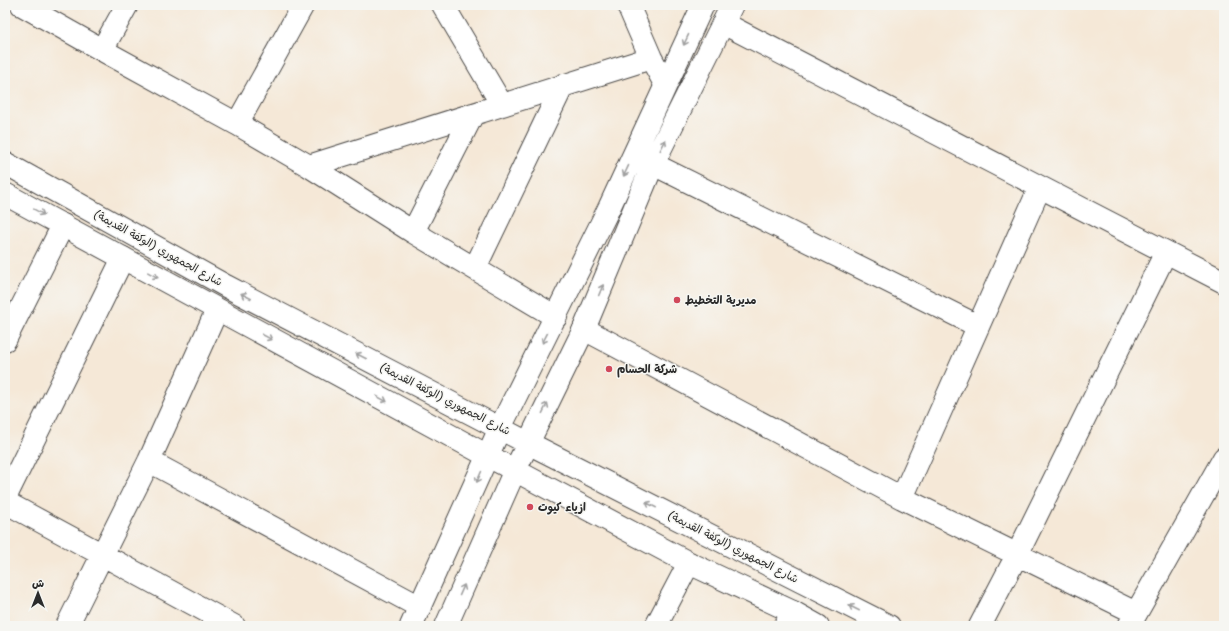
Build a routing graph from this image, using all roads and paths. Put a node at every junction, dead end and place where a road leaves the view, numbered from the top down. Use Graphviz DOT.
graph roads {
  1 [pos="22,5"];
  2 [pos="127,5"];
  3 [pos="304,5"];
  4 [pos="443,5"];
  5 [pos="628,5"];
  6 [pos="703,5"];
  7 [pos="728,14"];
  8 [pos="102,50"];
  9 [pos="651,58"];
  10 [pos="665,84"];
  11 [pos="563,85"];
  12 [pos="502,105"];
  13 [pos="473,114"];
  14 [pos="237,124"];
  15 [pos="5,163"];
  16 [pos="653,164"];
  17 [pos="309,166"];
  18 [pos="1040,187"];
  19 [pos="5,194"];
  20 [pos="63,225"];
  21 [pos="414,232"];
  22 [pos="1166,252"];
  23 [pos="123,258"];
  24 [pos="475,268"];
  25 [pos="1224,282"];
  26 [pos="217,310"];
  27 [pos="556,317"];
  28 [pos="978,326"];
  29 [pos="584,329"];
  30 [pos="5,340"];
  31 [pos="500,428"];
  32 [pos="528,442"];
  33 [pos="488,456"];
  34 [pos="1224,458"];
  35 [pos="149,461"];
  36 [pos="515,470"];
  37 [pos="5,498"];
  38 [pos="902,498"];
  39 [pos="5,502"];
  40 [pos="103,555"];
  41 [pos="1017,555"];
  42 [pos="689,563"];
  43 [pos="415,616"];
  44 [pos="789,619"];
  45 [pos="1133,620"];
  46 [pos="449,625"];
  47 [pos="67,626"];
  48 [pos="234,626"];
  49 [pos="656,626"];
  50 [pos="818,626"];
  51 [pos="889,626"];
  52 [pos="980,626"];
  1 -- 8 [label="street"];
  2 -- 8 [label="street"];
  3 -- 14 [label="street"];
  4 -- 12 [label="street"];
  5 -- 9 [label="street"];
  6 -- 10 [label="street, one-way"];
  16 -- 7 [label="street, one-way"];
  7 -- 18 [label="street"];
  8 -- 14 [label="street"];
  9 -- 10 [label="street"];
  9 -- 11 [label="street"];
  10 -- 27 [label="street, one-way"];
  11 -- 12 [label="street"];
  11 -- 24 [label="street"];
  12 -- 13 [label="street"];
  13 -- 17 [label="street"];
  13 -- 21 [label="street"];
  14 -- 17 [label="street"];
  31 -- 15 [label="street, شارع الجمهوري (الوكفة القديمة), one-way"];
  16 -- 28 [label="street"];
  29 -- 16 [label="street, one-way"];
  17 -- 21 [label="street"];
  18 -- 22 [label="street"];
  18 -- 28 [label="street"];
  19 -- 20 [label="street, one-way"];
  20 -- 23 [label="street"];
  20 -- 30 [label="street"];
  21 -- 24 [label="street"];
  22 -- 25 [label="street"];
  22 -- 41 [label="street"];
  23 -- 26 [label="street, one-way"];
  23 -- 37 [label="street"];
  24 -- 27 [label="street"];
  26 -- 33 [label="street, one-way"];
  26 -- 35 [label="street"];
  27 -- 31 [label="street, one-way"];
  28 -- 38 [label="street"];
  32 -- 29 [label="street, one-way"];
  29 -- 38 [label="street"];
  31 -- 32 [label="street, شارع الجمهوري (الوكفة القديمة)"];
  31 -- 33 [label="street"];
  32 -- 36 [label="street"];
  51 -- 32 [label="street, شارع الجمهوري (الوكفة القديمة), one-way"];
  33 -- 36 [label="street"];
  33 -- 43 [label="street, one-way"];
  34 -- 45 [label="street"];
  35 -- 40 [label="street"];
  35 -- 43 [label="street"];
  36 -- 42 [label="street"];
  46 -- 36 [label="street, one-way"];
  38 -- 41 [label="street"];
  39 -- 40 [label="street"];
  40 -- 47 [label="street"];
  40 -- 48 [label="street"];
  41 -- 45 [label="street"];
  41 -- 52 [label="street"];
  42 -- 44 [label="street"];
  42 -- 49 [label="street"];
  44 -- 50 [label="street"];
}
